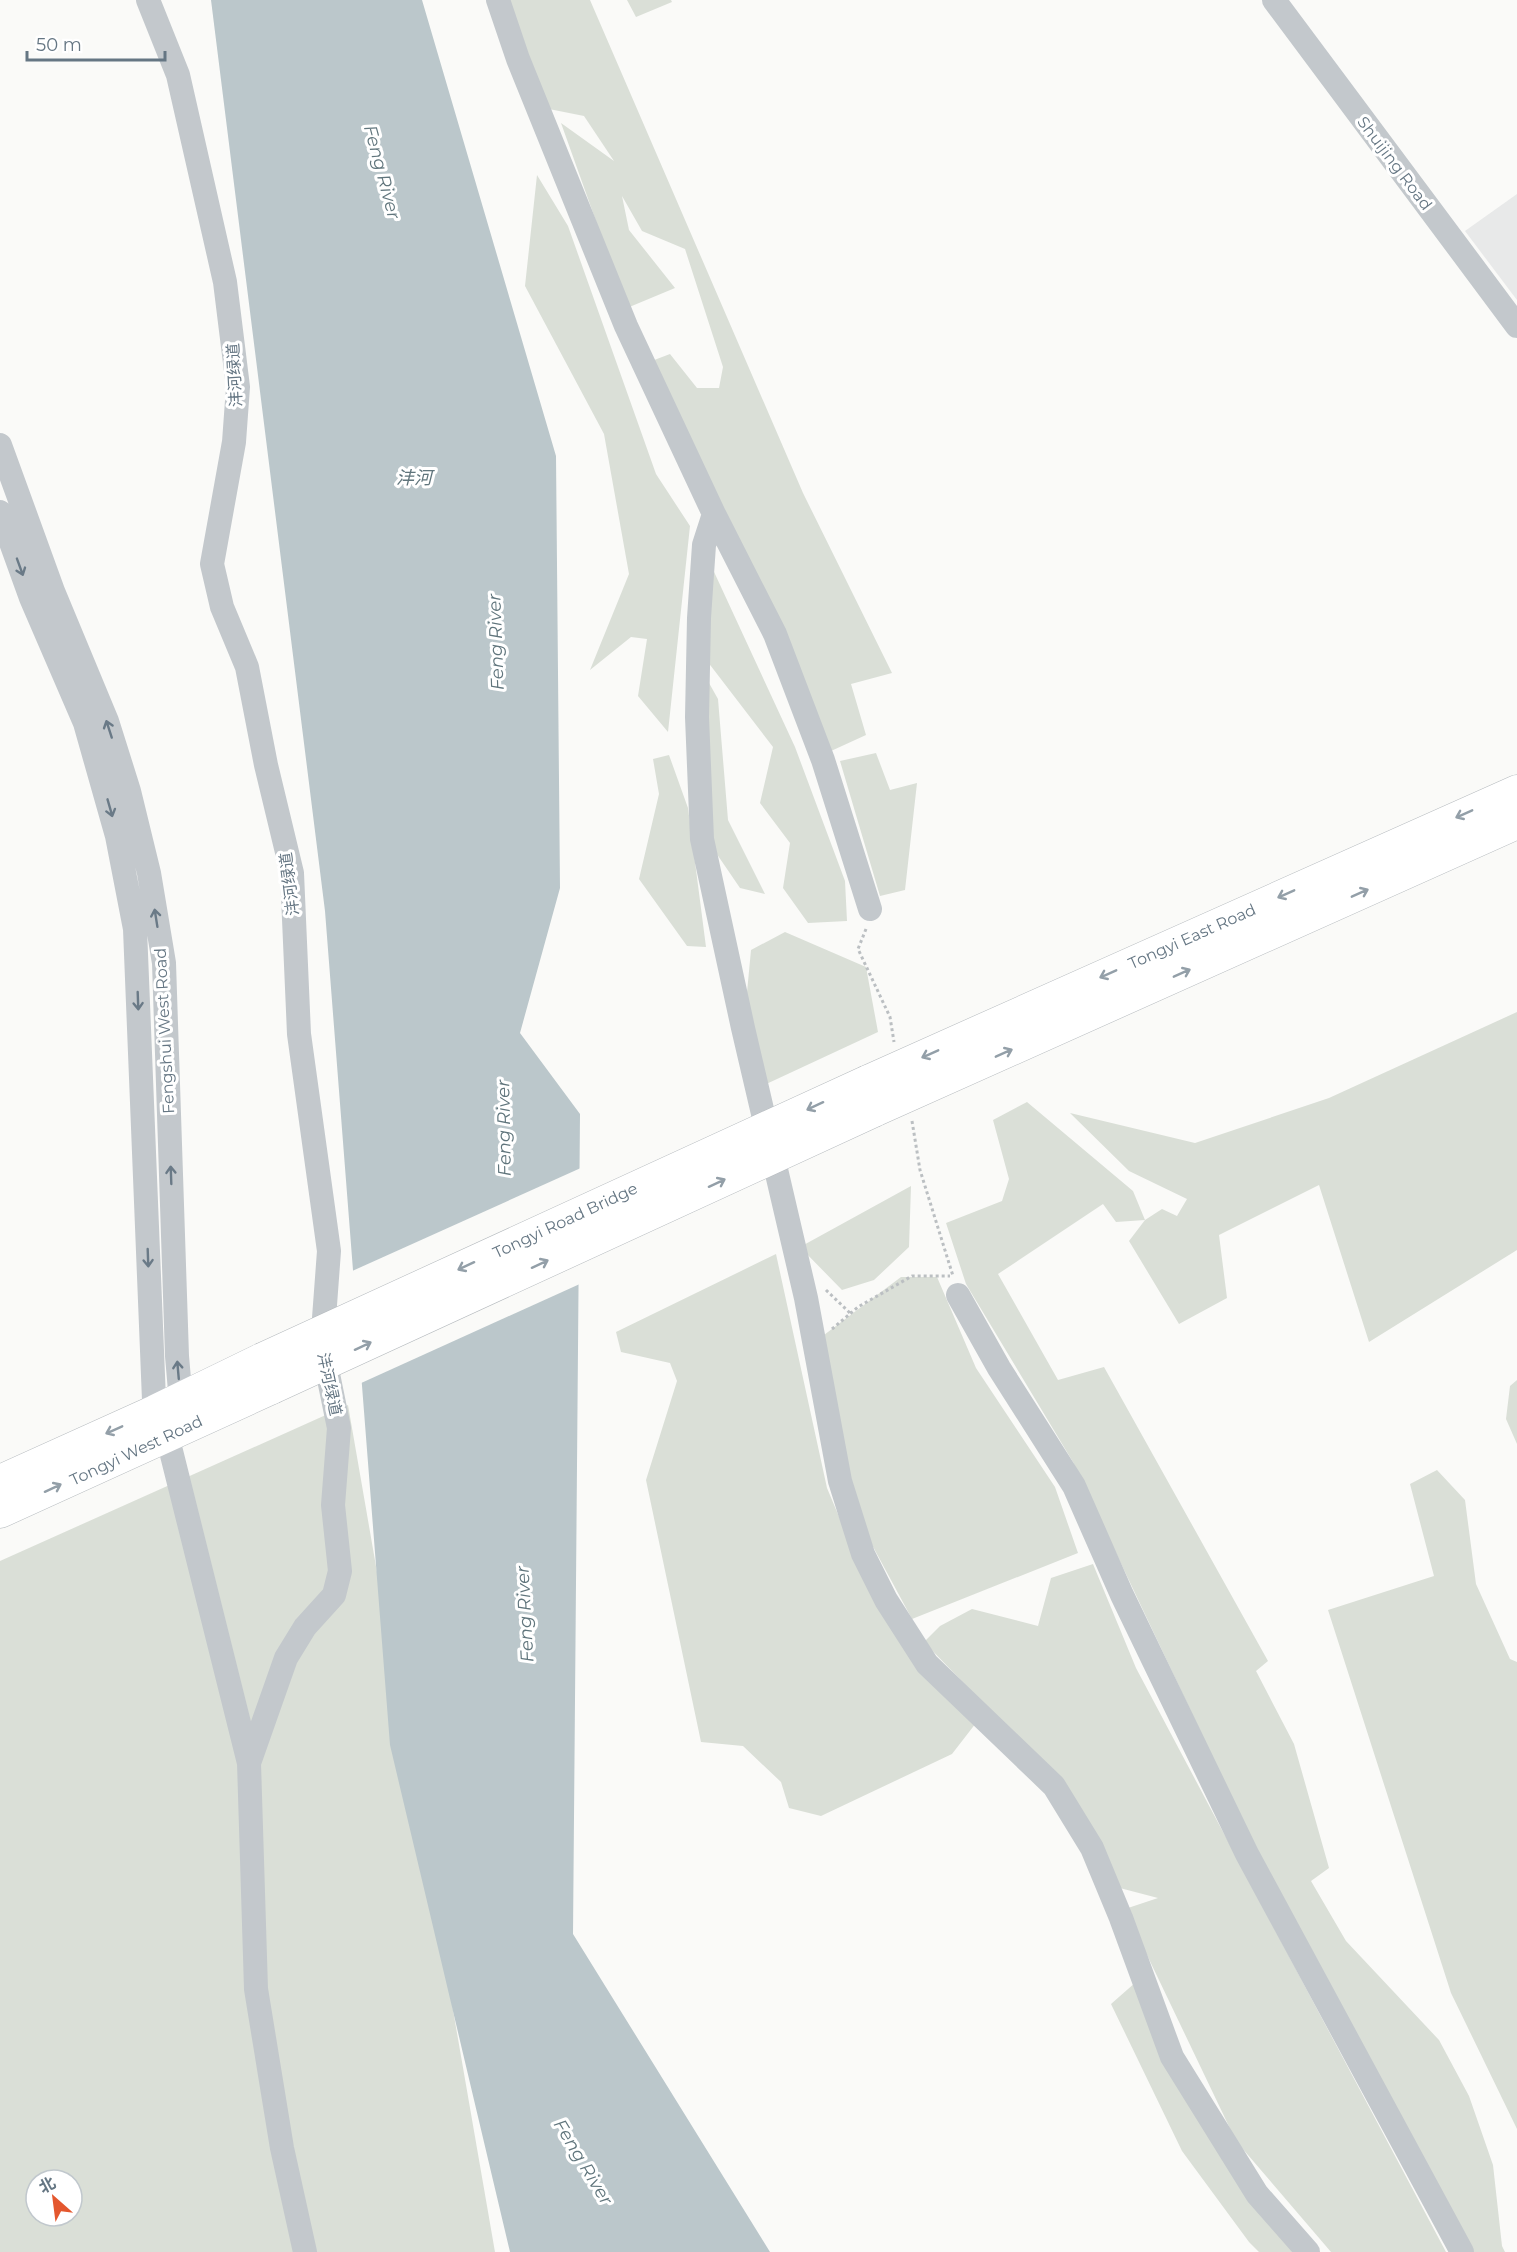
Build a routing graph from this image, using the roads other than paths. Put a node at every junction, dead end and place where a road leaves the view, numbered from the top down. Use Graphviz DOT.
graph roads {
  1 [pos="148,0"];
  2 [pos="498,0"];
  3 [pos="1274,0"];
  4 [pos="1517,326"];
  5 [pos="0,445"];
  6 [pos="0,512"];
  7 [pos="714,514"];
  8 [pos="1517,790"];
  9 [pos="1517,823"];
  10 [pos="870,909"];
  11 [pos="903,1082"];
  12 [pos="871,1096"];
  13 [pos="955,1286"];
  14 [pos="267,1374"];
  15 [pos="168,1423"];
  16 [pos="0,1481"];
  17 [pos="0,1512"];
  18 [pos="249,1763"];
  19 [pos="305,2252"];
  20 [pos="1308,2252"];
  21 [pos="1462,2252"];
  1 -- 18 [label="street, 沣河绿道"];
  2 -- 7 [label="street"];
  3 -- 4 [label="street, Shuijing Road"];
  15 -- 5 [label="street, Fengshui West Road, one-way"];
  6 -- 15 [label="street, Fengshui West Road, one-way"];
  7 -- 10 [label="street"];
  7 -- 20 [label="street"];
  8 -- 11 [label="main road, Tongyi East Road, one-way"];
  11 -- 9 [label="main road, Tongyi East Road, one-way"];
  11 -- 12 [label="main road, Tongyi East Road"];
  12 -- 14 [label="main road, Tongyi Road Bridge, bridge"];
  13 -- 21 [label="street"];
  14 -- 15 [label="main road, Tongyi West Road"];
  15 -- 16 [label="main road, Tongyi West Road, one-way"];
  17 -- 15 [label="main road, Tongyi West Road, one-way"];
  15 -- 18 [label="street"];
  18 -- 19 [label="street"];
}
